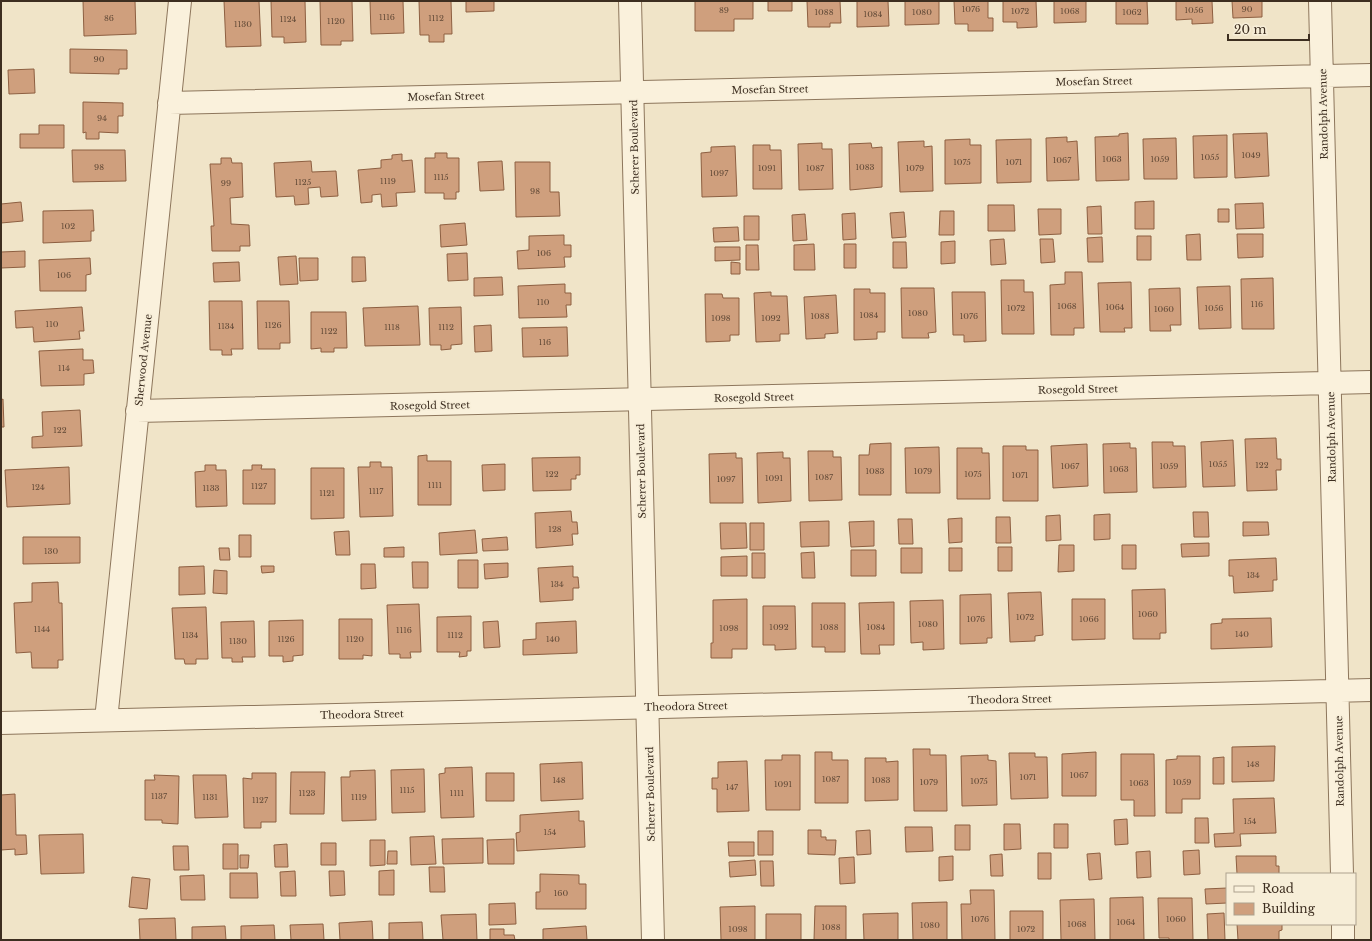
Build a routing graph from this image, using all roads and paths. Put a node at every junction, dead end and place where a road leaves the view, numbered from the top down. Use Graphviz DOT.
graph roads {
  1 [pos="180,1"];
  2 [pos="630,1"];
  3 [pos="1320,1"];
  4 [pos="1371,75"];
  5 [pos="1322,76"];
  6 [pos="632,92"];
  7 [pos="170,103"];
  8 [pos="1371,382"];
  9 [pos="1330,383"];
  10 [pos="639,400"];
  11 [pos="137,411"];
  12 [pos="1371,690"];
  13 [pos="1338,691"];
  14 [pos="647,707"];
  15 [pos="106,720"];
  16 [pos="1,723"];
  17 [pos="1342,873"];
  18 [pos="1343,925"];
  19 [pos="653,940"];
  20 [pos="1343,940"];
  1 -- 7 [label="street, Sherwood Avenue"];
  2 -- 6 [label="street, Scherer Boulevard"];
  3 -- 5 [label="street, Randolph Avenue"];
  4 -- 5 [label="street, Mosefan Street"];
  5 -- 6 [label="street, Mosefan Street"];
  5 -- 9 [label="street, Randolph Avenue"];
  6 -- 7 [label="street, Mosefan Street"];
  6 -- 10 [label="street, Scherer Boulevard"];
  7 -- 11 [label="street, Sherwood Avenue"];
  8 -- 9 [label="street, Rosegold Street"];
  9 -- 10 [label="street, Rosegold Street"];
  9 -- 13 [label="street, Randolph Avenue"];
  10 -- 11 [label="street, Rosegold Street"];
  10 -- 14 [label="street, Scherer Boulevard"];
  11 -- 15 [label="street, Sherwood Avenue"];
  12 -- 13 [label="street, Theodora Street"];
  13 -- 14 [label="street, Theodora Street"];
  13 -- 17 [label="street, Randolph Avenue"];
  14 -- 15 [label="street, Theodora Street"];
  14 -- 19 [label="street, Scherer Boulevard"];
  15 -- 16 [label="street, Theodora Street"];
  18 -- 20 [label="street"];
}
